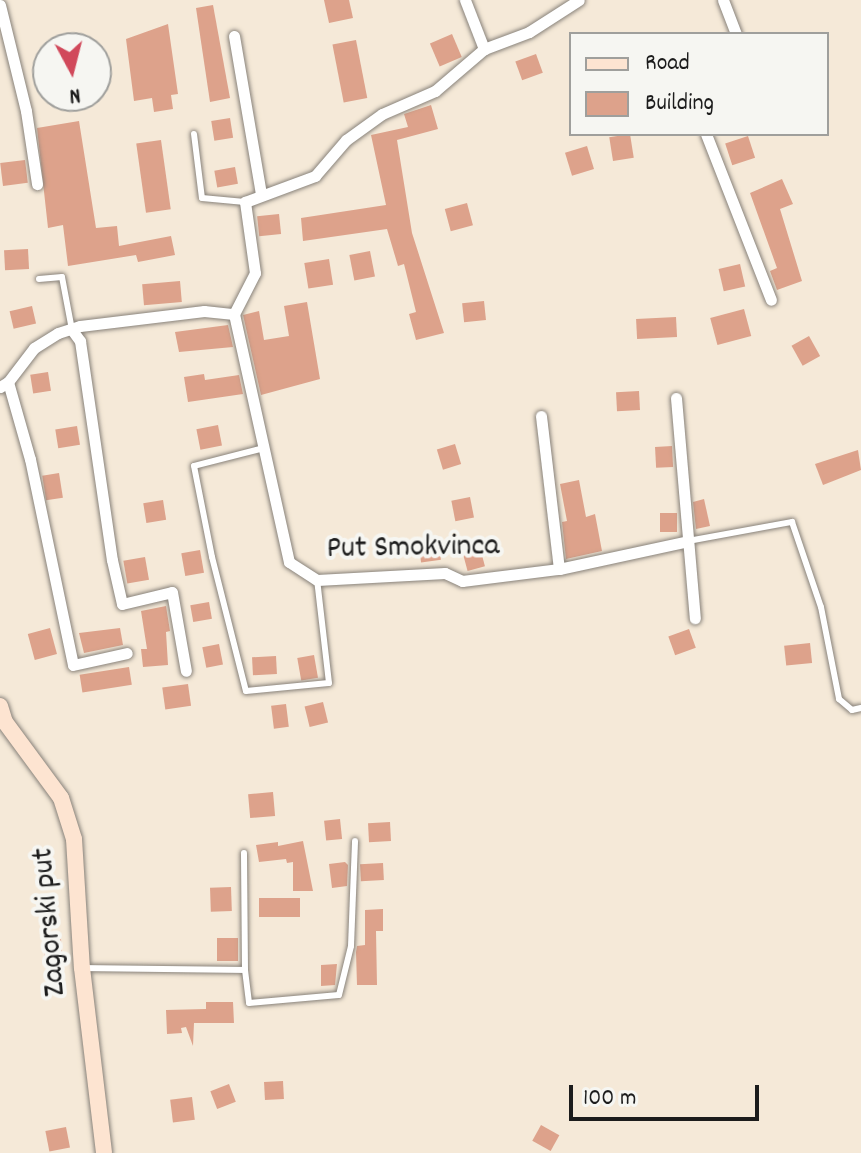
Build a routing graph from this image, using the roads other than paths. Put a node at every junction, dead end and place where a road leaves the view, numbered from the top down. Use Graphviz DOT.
graph roads {
  1 [pos="465,0"];
  2 [pos="579,0"];
  3 [pos="723,0"];
  4 [pos="0,5"];
  5 [pos="735,32"];
  6 [pos="234,36"];
  7 [pos="484,49"];
  8 [pos="194,134"];
  9 [pos="707,136"];
  10 [pos="37,184"];
  11 [pos="261,194"];
  12 [pos="245,202"];
  13 [pos="39,279"];
  14 [pos="771,300"];
  15 [pos="234,314"];
  16 [pos="72,330"];
  17 [pos="4,384"];
  18 [pos="676,398"];
  19 [pos="541,416"];
  20 [pos="264,448"];
  21 [pos="688,541"];
  22 [pos="559,569"];
  23 [pos="317,580"];
  24 [pos="695,618"];
  25 [pos="127,653"];
  26 [pos="186,671"];
  27 [pos="0,706"];
  28 [pos="861,708"];
  29 [pos="355,841"];
  30 [pos="244,853"];
  31 [pos="82,968"];
  32 [pos="245,970"];
  33 [pos="104,1153"];
  1 -- 7 [label="street"];
  2 -- 7 [label="street"];
  3 -- 5 [label="street"];
  4 -- 10 [label="street"];
  6 -- 11 [label="street"];
  7 -- 11 [label="street"];
  8 -- 12 [label="lane"];
  9 -- 14 [label="street"];
  11 -- 12 [label="street"];
  12 -- 15 [label="street"];
  13 -- 16 [label="lane"];
  15 -- 16 [label="street"];
  15 -- 20 [label="street, Put Smokvinca"];
  16 -- 17 [label="street"];
  16 -- 26 [label="street"];
  17 -- 25 [label="street"];
  18 -- 21 [label="street"];
  19 -- 22 [label="street"];
  20 -- 23 [label="street, Put Smokvinca"];
  20 -- 23 [label="lane"];
  21 -- 22 [label="street, Put Smokvinca"];
  21 -- 24 [label="street"];
  21 -- 28 [label="lane, Put Smokvinca"];
  22 -- 23 [label="street, Put Smokvinca"];
  27 -- 31 [label="main road, Zagorski put"];
  29 -- 32 [label="lane"];
  30 -- 32 [label="lane"];
  31 -- 32 [label="lane"];
  31 -- 33 [label="main road, Zagorski put"];
}
